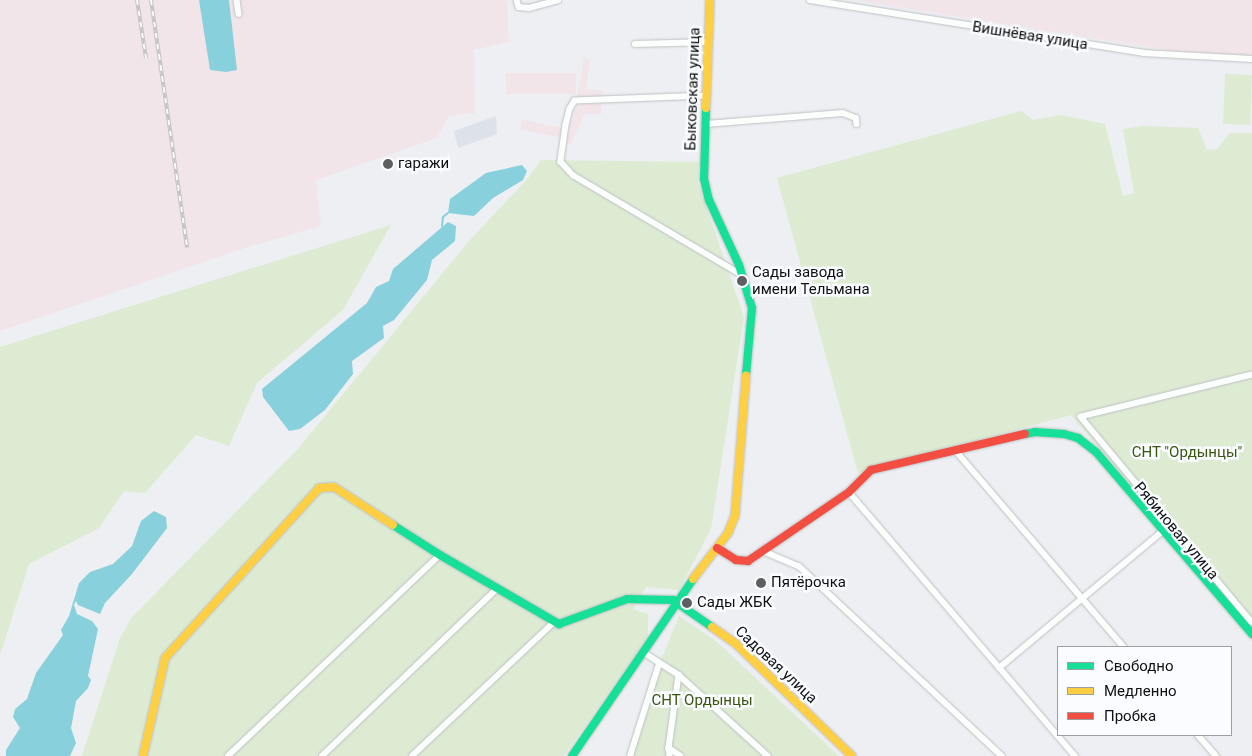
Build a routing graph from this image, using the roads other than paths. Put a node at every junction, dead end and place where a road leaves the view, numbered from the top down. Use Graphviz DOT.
graph roads {
  1 [pos="237,0"];
  2 [pos="517,0"];
  3 [pos="558,0"];
  4 [pos="710,0"];
  5 [pos="810,0"];
  6 [pos="239,14"];
  7 [pos="709,42"];
  8 [pos="635,44"];
  9 [pos="1252,59"];
  10 [pos="707,96"];
  11 [pos="706,124"];
  12 [pos="857,124"];
  13 [pos="743,275"];
  14 [pos="1252,375"];
  15 [pos="956,451"];
  16 [pos="849,492"];
  17 [pos="1164,530"];
  18 [pos="717,548"];
  19 [pos="763,551"];
  20 [pos="440,555"];
  21 [pos="497,589"];
  22 [pos="1082,598"];
  23 [pos="676,601"];
  24 [pos="554,622"];
  25 [pos="1252,622"];
  26 [pos="1252,634"];
  27 [pos="1123,646"];
  28 [pos="643,652"];
  29 [pos="659,664"];
  30 [pos="999,668"];
  31 [pos="679,675"];
  32 [pos="1057,735"];
  33 [pos="1058,736"];
  34 [pos="1199,736"];
  35 [pos="669,748"];
  36 [pos="143,756"];
  37 [pos="228,756"];
  38 [pos="322,756"];
  39 [pos="412,756"];
  40 [pos="572,756"];
  41 [pos="630,756"];
  42 [pos="670,756"];
  43 [pos="681,756"];
  44 [pos="768,756"];
  45 [pos="852,756"];
  46 [pos="1002,756"];
  47 [pos="1075,756"];
  48 [pos="1216,756"];
  1 -- 6 [label="street"];
  2 -- 3 [label="street"];
  4 -- 7 [label="street, Быковская улица"];
  5 -- 9 [label="street, Вишнёвая улица"];
  7 -- 8 [label="street"];
  7 -- 10 [label="street, Быковская улица"];
  10 -- 11 [label="street, Быковская улица"];
  10 -- 13 [label="street"];
  11 -- 12 [label="street"];
  11 -- 13 [label="street, Быковская улица"];
  13 -- 18 [label="street, Быковская улица"];
  14 -- 25 [label="street, Рябиновая улица"];
  15 -- 16 [label="street"];
  15 -- 17 [label="street"];
  15 -- 22 [label="street"];
  16 -- 19 [label="street"];
  16 -- 30 [label="street"];
  17 -- 22 [label="street"];
  17 -- 26 [label="street"];
  18 -- 19 [label="street"];
  18 -- 23 [label="street, Быковская улица"];
  19 -- 46 [label="street"];
  20 -- 21 [label="street"];
  20 -- 36 [label="street"];
  20 -- 37 [label="street"];
  21 -- 24 [label="street"];
  21 -- 38 [label="street"];
  22 -- 27 [label="street"];
  22 -- 30 [label="street"];
  23 -- 24 [label="street"];
  23 -- 28 [label="street, Быковская улица"];
  23 -- 45 [label="street, Садовая улица"];
  24 -- 39 [label="street"];
  28 -- 29 [label="street"];
  28 -- 40 [label="street, Быковская улица"];
  29 -- 31 [label="street"];
  29 -- 41 [label="street"];
  30 -- 32 [label="street"];
  31 -- 35 [label="street"];
  31 -- 44 [label="street"];
  33 -- 47 [label="street"];
  34 -- 48 [label="street"];
  35 -- 42 [label="street"];
  35 -- 43 [label="street"];
}
